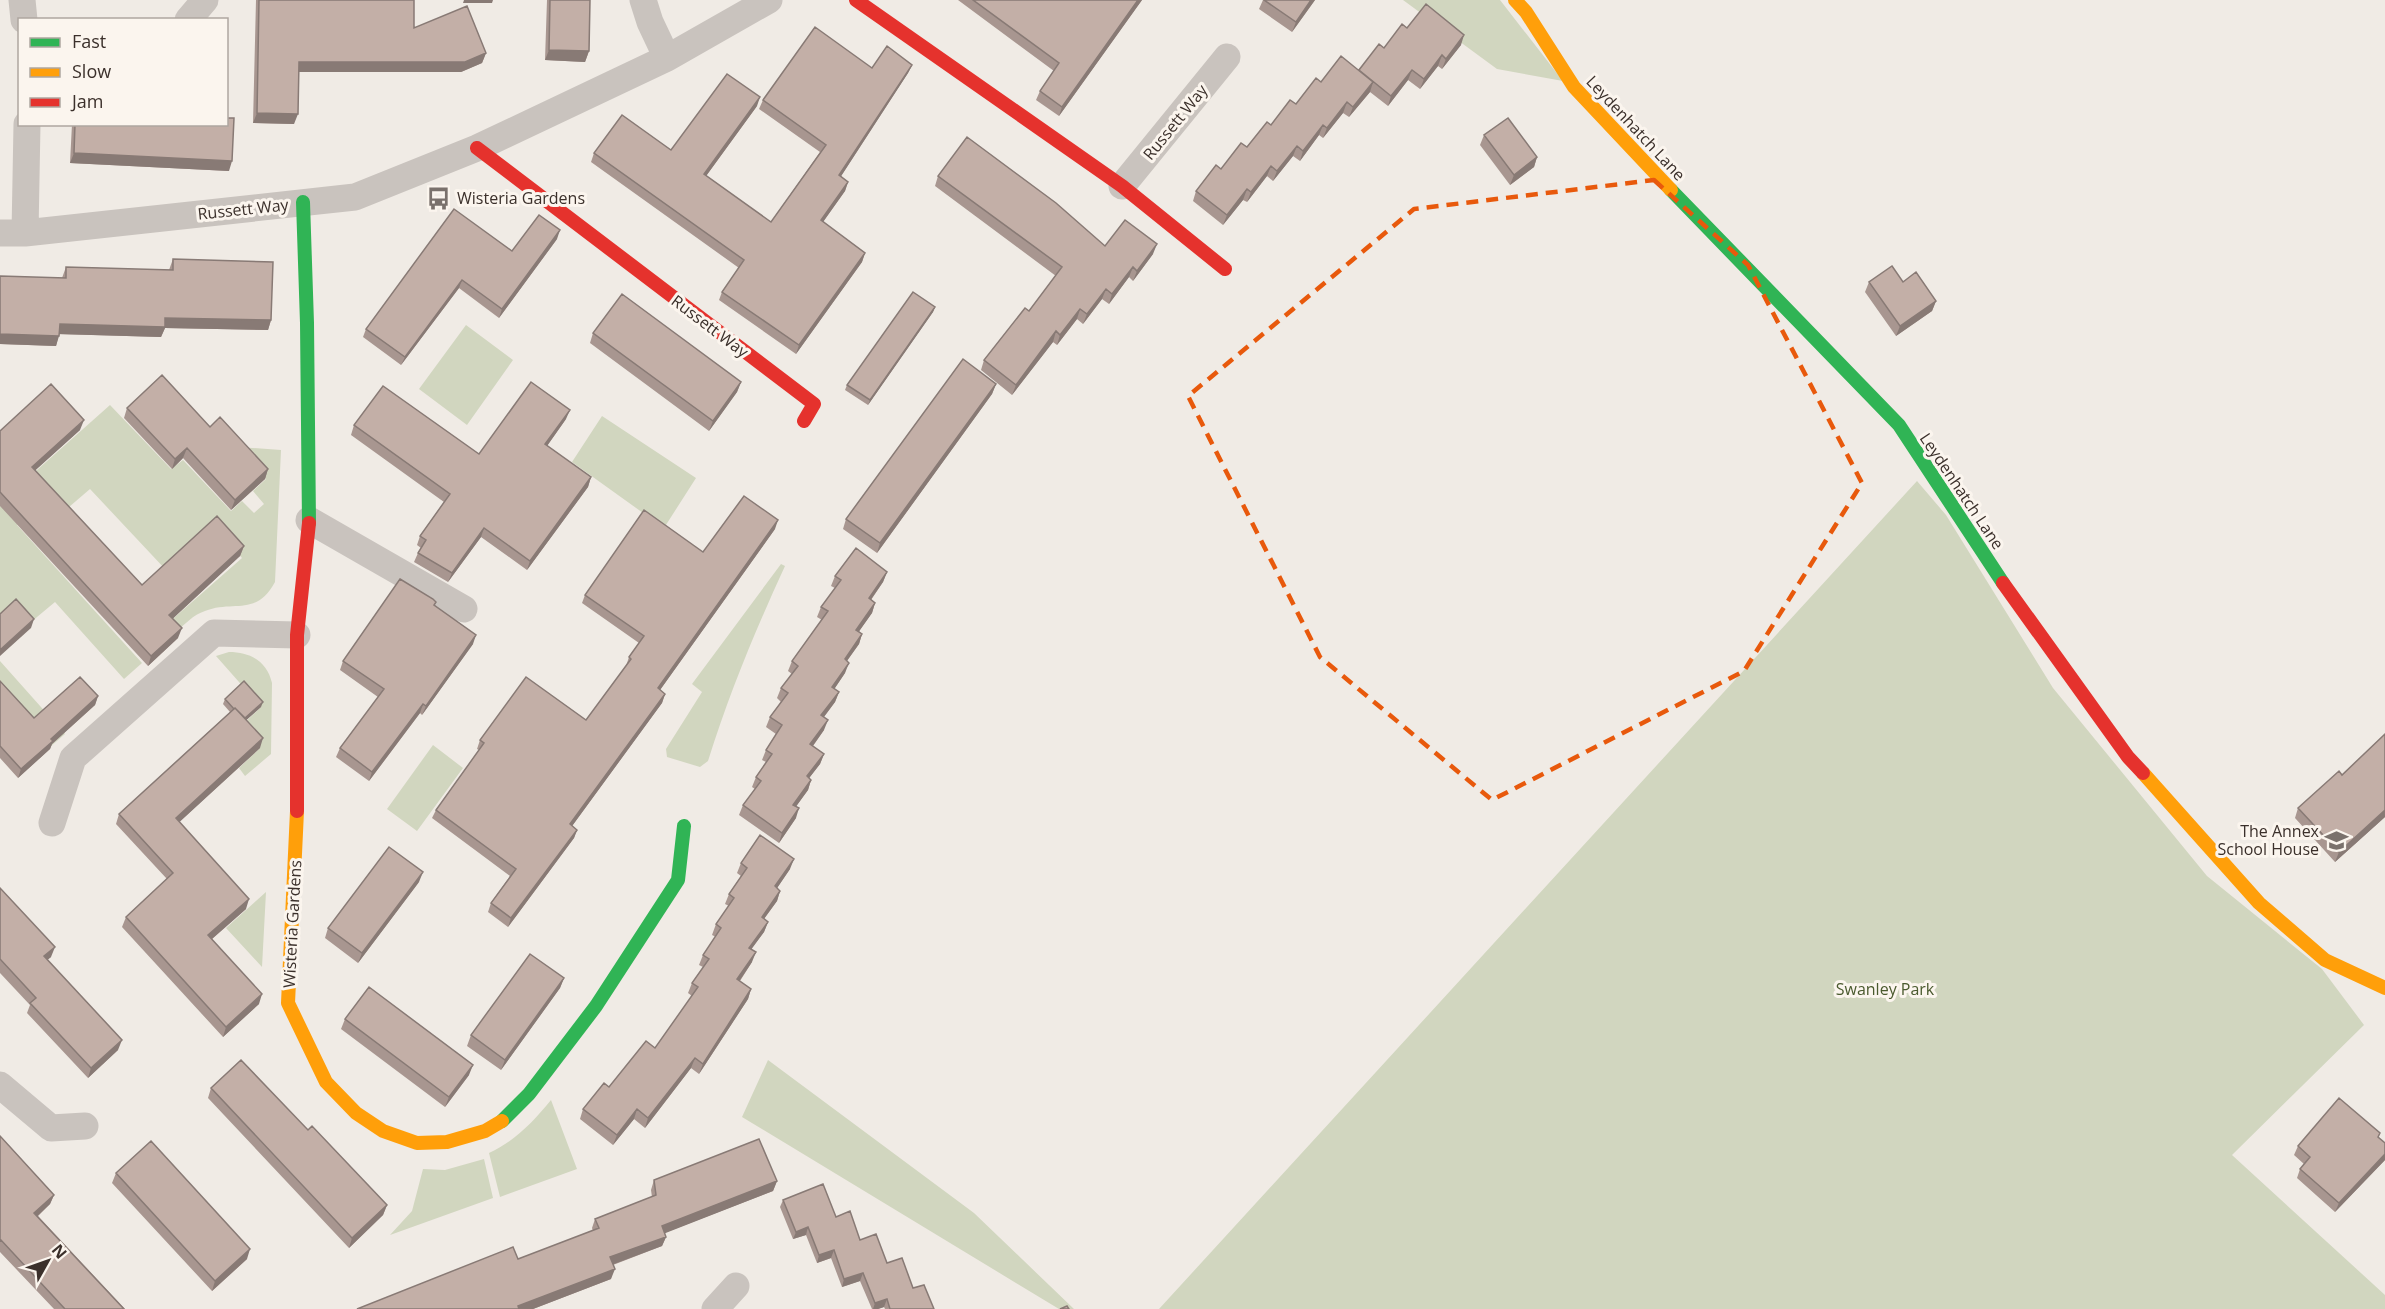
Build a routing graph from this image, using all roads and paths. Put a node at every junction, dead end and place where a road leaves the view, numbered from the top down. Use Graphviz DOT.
graph roads {
  1 [pos="22,0"];
  2 [pos="206,0"];
  3 [pos="643,0"];
  4 [pos="769,0"];
  5 [pos="856,0"];
  6 [pos="1515,0"];
  7 [pos="24,18"];
  8 [pos="190,18"];
  9 [pos="1227,57"];
  10 [pos="667,58"];
  11 [pos="27,126"];
  12 [pos="477,148"];
  13 [pos="1122,186"];
  14 [pos="303,202"];
  15 [pos="12,233"];
  16 [pos="1225,269"];
  17 [pos="804,421"];
  18 [pos="309,520"];
  19 [pos="464,609"];
  20 [pos="297,635"];
  21 [pos="52,823"];
  22 [pos="684,826"];
  23 [pos="2385,988"];
  24 [pos="0,1085"];
  25 [pos="85,1126"];
  26 [pos="736,1286"];
  27 [pos="715,1309"];
  1 -- 7 [label="street"];
  2 -- 8 [label="street"];
  3 -- 10 [label="street"];
  4 -- 10 [label="street, Russett Way"];
  5 -- 13 [label="street"];
  6 -- 23 [label="street, Leydenhatch Lane"];
  9 -- 13 [label="street, Russett Way"];
  10 -- 12 [label="street, Russett Way"];
  11 -- 15 [label="street"];
  12 -- 14 [label="street, Russett Way"];
  12 -- 17 [label="street, Russett Way"];
  13 -- 16 [label="street"];
  14 -- 15 [label="street, Russett Way"];
  14 -- 18 [label="street, Wisteria Gardens"];
  18 -- 19 [label="street"];
  18 -- 20 [label="street, Wisteria Gardens"];
  20 -- 21 [label="street"];
  20 -- 22 [label="street, Wisteria Gardens"];
  24 -- 25 [label="street"];
  26 -- 27 [label="street"];
}
